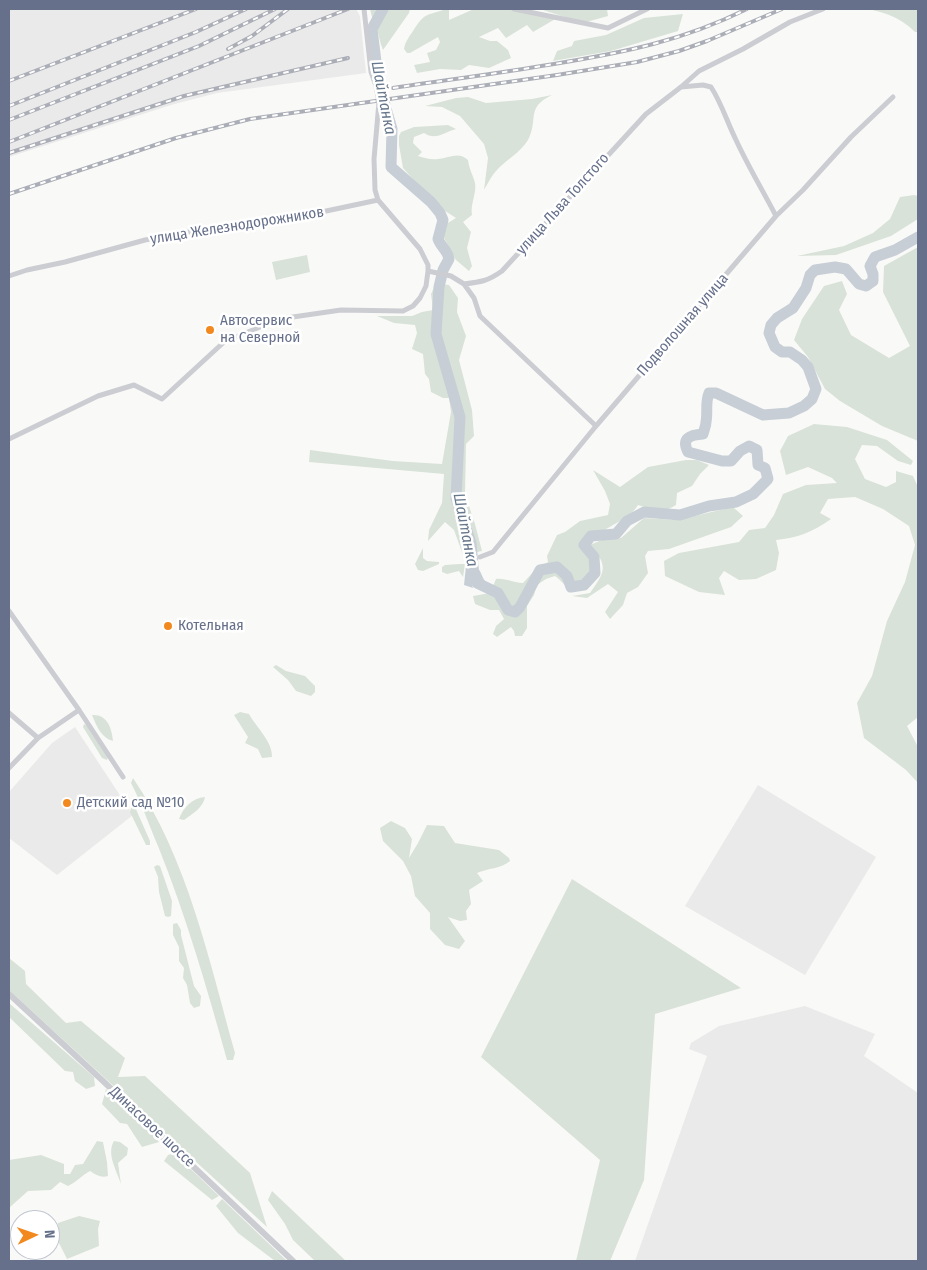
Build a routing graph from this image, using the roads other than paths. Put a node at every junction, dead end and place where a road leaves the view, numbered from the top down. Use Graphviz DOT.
graph roads {
  1 [pos="364,9"];
  2 [pos="514,9"];
  3 [pos="647,9"];
  4 [pos="823,9"];
  5 [pos="681,87"];
  6 [pos="893,97"];
  7 [pos="378,200"];
  8 [pos="776,216"];
  9 [pos="428,271"];
  10 [pos="9,276"];
  11 [pos="464,284"];
  12 [pos="596,426"];
  13 [pos="9,440"];
  14 [pos="480,557"];
  15 [pos="9,611"];
  16 [pos="78,710"];
  17 [pos="9,713"];
  18 [pos="38,738"];
  19 [pos="9,768"];
  20 [pos="123,777"];
  21 [pos="9,994"];
  22 [pos="294,1261"];
  1 -- 7 [label="street"];
  2 -- 3 [label="street"];
  4 -- 5 [label="street, улица Льва Толстого"];
  5 -- 8 [label="street"];
  5 -- 11 [label="street, улица Льва Толстого"];
  6 -- 8 [label="street, Подволошная улица"];
  7 -- 9 [label="street"];
  7 -- 10 [label="street, улица Железнодорожников"];
  8 -- 12 [label="street, Подволошная улица"];
  9 -- 11 [label="street"];
  9 -- 13 [label="street"];
  11 -- 12 [label="street"];
  12 -- 14 [label="street, Подволошная улица"];
  15 -- 16 [label="street"];
  16 -- 18 [label="street"];
  16 -- 20 [label="street"];
  17 -- 18 [label="street"];
  18 -- 19 [label="street"];
  21 -- 22 [label="street, Динасовое шоссе"];
}
